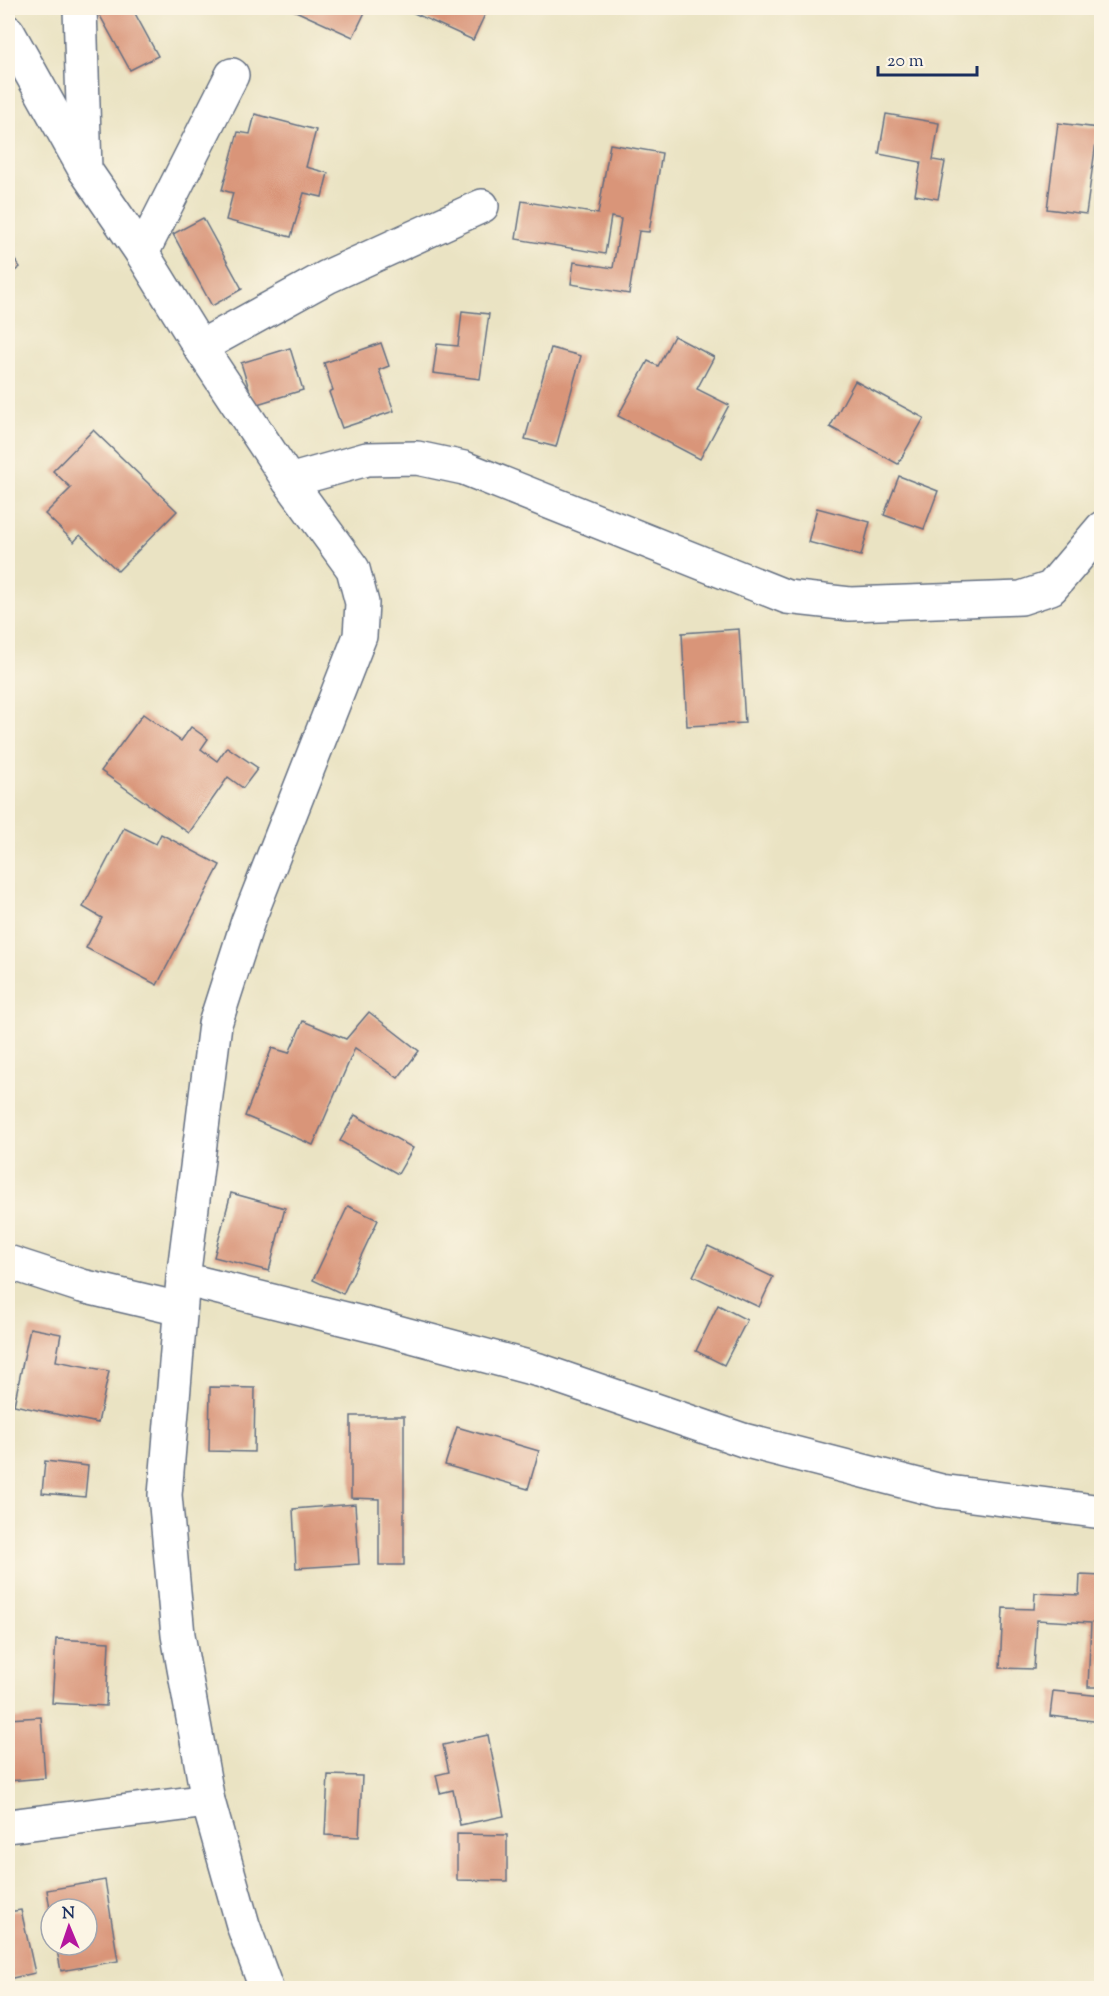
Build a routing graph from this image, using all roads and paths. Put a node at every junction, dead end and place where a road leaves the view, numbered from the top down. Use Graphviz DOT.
graph roads {
  1 [pos="80,8"];
  2 [pos="8,32"];
  3 [pos="232,75"];
  4 [pos="85,170"];
  5 [pos="482,206"];
  6 [pos="142,253"];
  7 [pos="200,347"];
  8 [pos="289,481"];
  9 [pos="1101,528"];
  10 [pos="8,1262"];
  11 [pos="182,1294"];
  12 [pos="1101,1512"];
  13 [pos="208,1802"];
  14 [pos="8,1826"];
  15 [pos="266,1989"];
  1 -- 4 [label="street"];
  2 -- 4 [label="street"];
  3 -- 6 [label="street"];
  4 -- 6 [label="street"];
  5 -- 7 [label="street"];
  6 -- 7 [label="street"];
  7 -- 8 [label="street"];
  8 -- 9 [label="street"];
  8 -- 11 [label="street"];
  10 -- 11 [label="street"];
  11 -- 12 [label="street"];
  11 -- 13 [label="street"];
  13 -- 14 [label="street"];
  13 -- 15 [label="street"];
}
